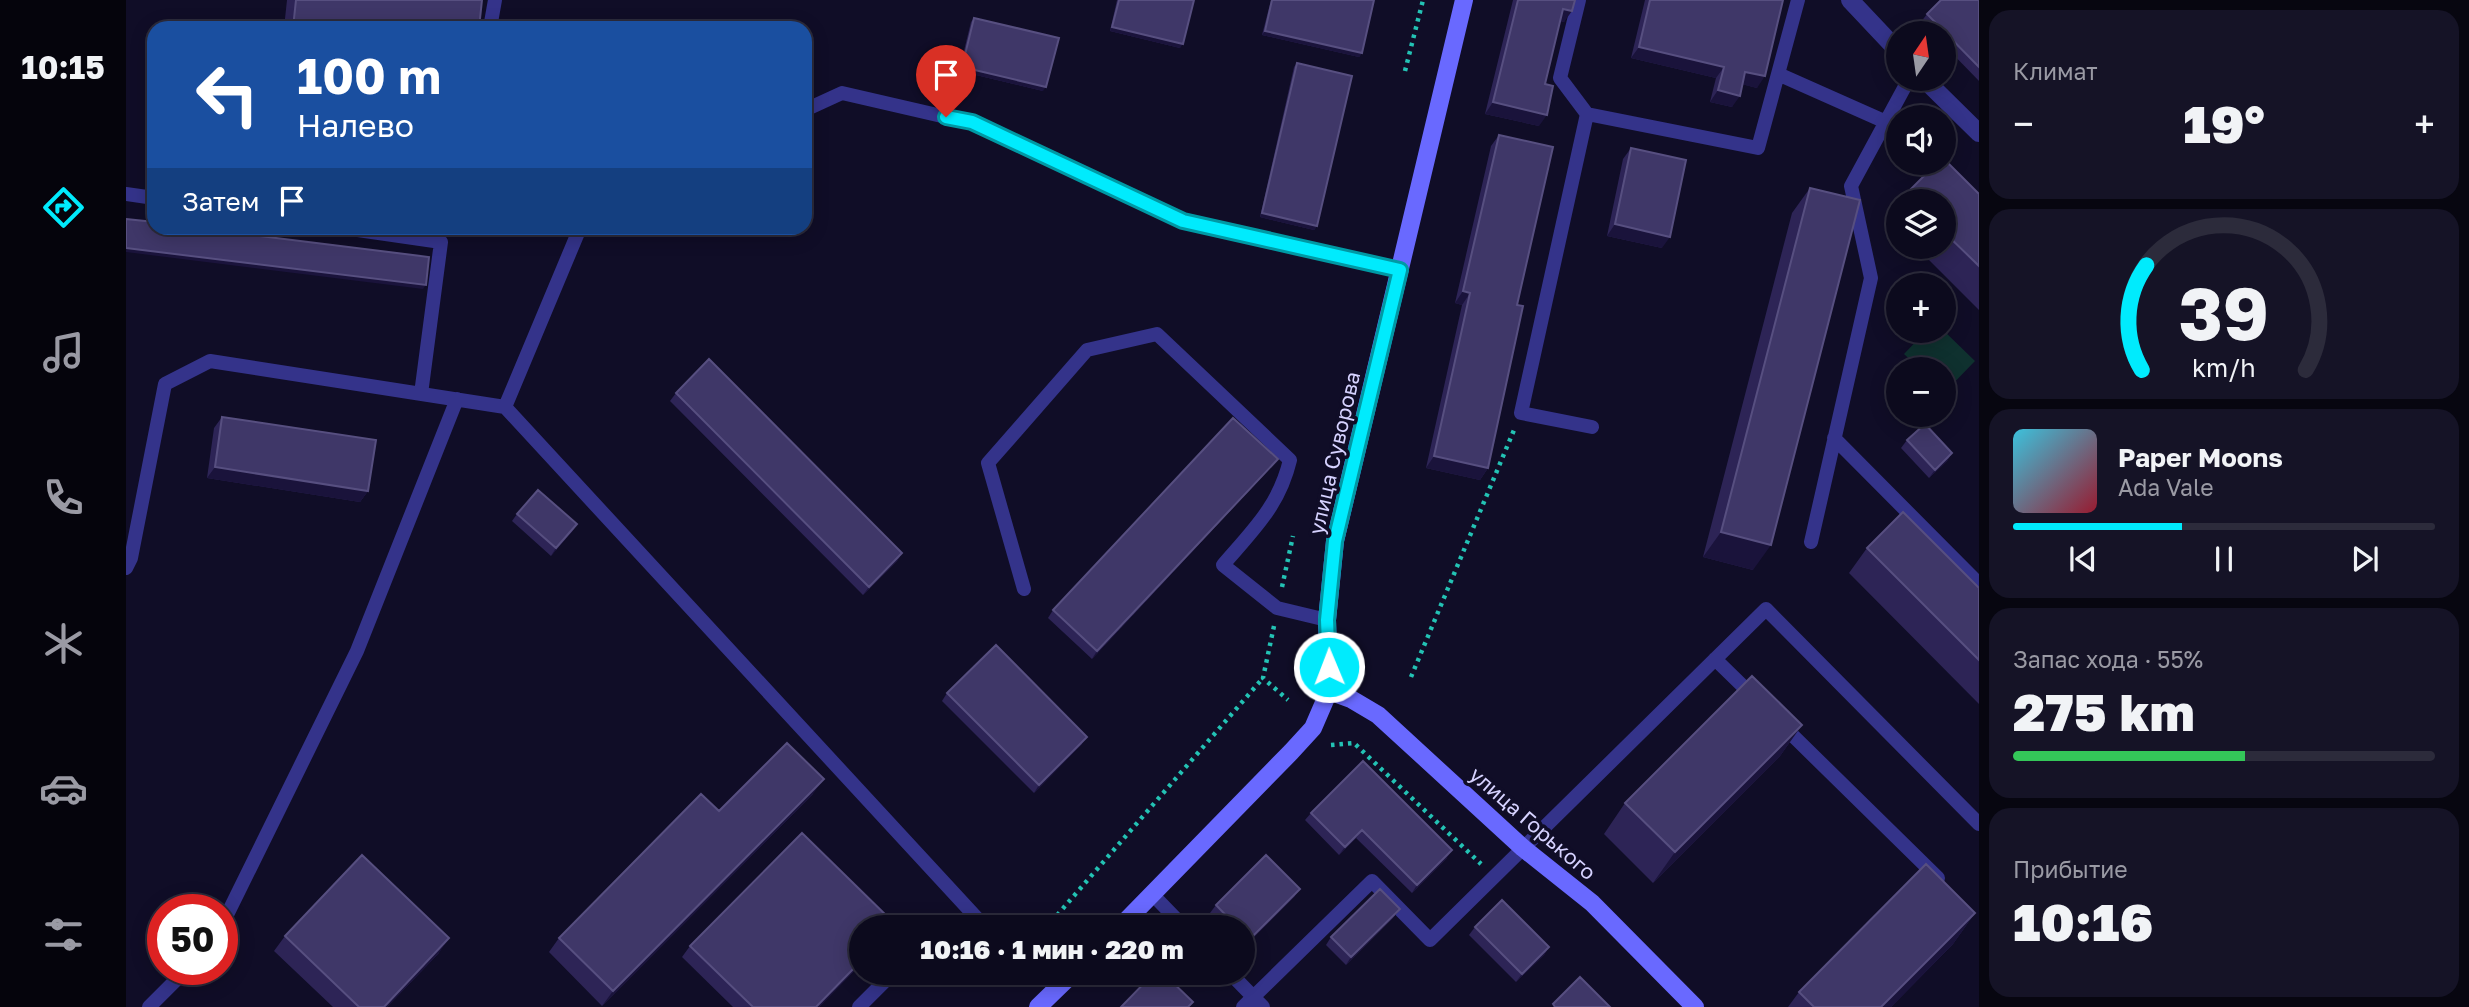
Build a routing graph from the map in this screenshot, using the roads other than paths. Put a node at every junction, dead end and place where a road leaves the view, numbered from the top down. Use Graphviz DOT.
graph roads {
  1 [pos="495,0"];
  2 [pos="1464,0"];
  3 [pos="1578,0"];
  4 [pos="1798,0"];
  5 [pos="1850,0"];
  6 [pos="491,21"];
  7 [pos="1886,38"];
  8 [pos="1778,74"];
  9 [pos="1936,91"];
  10 [pos="812,107"];
  11 [pos="1587,114"];
  12 [pos="1886,122"];
  13 [pos="1979,133"];
  14 [pos="126,194"];
  15 [pos="147,197"];
  16 [pos="392,235"];
  17 [pos="577,235"];
  18 [pos="1400,270"];
  19 [pos="421,394"];
  20 [pos="457,399"];
  21 [pos="505,407"];
  22 [pos="1592,427"];
  23 [pos="1834,438"];
  24 [pos="1811,542"];
  25 [pos="126,568"];
  26 [pos="1979,584"];
  27 [pos="1024,589"];
  28 [pos="1327,620"];
  29 [pos="1715,659"];
  30 [pos="1329,691"];
  31 [pos="1979,824"];
  32 [pos="1523,848"];
  33 [pos="1950,889"];
  34 [pos="237,894"];
  35 [pos="1153,895"];
  36 [pos="974,915"];
  37 [pos="1132,915"];
  38 [pos="1172,915"];
  39 [pos="171,985"];
  40 [pos="880,985"];
  41 [pos="1060,985"];
  42 [pos="1239,985"];
  43 [pos="1253,1004"];
  44 [pos="149,1007"];
  45 [pos="859,1007"];
  46 [pos="1038,1007"];
  47 [pos="1695,1007"];
  1 -- 6 [label="lane"];
  2 -- 18 [label="main road, улица Суворова"];
  3 -- 11 [label="lane"];
  4 -- 8 [label="lane"];
  5 -- 7 [label="street"];
  8 -- 11 [label="lane"];
  8 -- 12 [label="lane"];
  9 -- 13 [label="street"];
  10 -- 18 [label="lane"];
  11 -- 22 [label="lane"];
  12 -- 23 [label="lane"];
  14 -- 15 [label="lane"];
  16 -- 19 [label="lane"];
  17 -- 21 [label="lane"];
  18 -- 28 [label="main road, улица Суворова"];
  19 -- 20 [label="lane"];
  19 -- 25 [label="lane"];
  20 -- 21 [label="lane"];
  20 -- 34 [label="lane"];
  21 -- 36 [label="lane"];
  23 -- 24 [label="lane"];
  23 -- 26 [label="lane"];
  27 -- 28 [label="lane"];
  28 -- 30 [label="main road, улица Суворова"];
  29 -- 31 [label="lane"];
  29 -- 32 [label="lane"];
  29 -- 33 [label="lane"];
  30 -- 32 [label="main road, улица Горького"];
  30 -- 35 [label="main road, улица Суворова"];
  32 -- 43 [label="lane"];
  32 -- 47 [label="main road, улица Горького"];
  35 -- 37 [label="main road, улица Суворова"];
  35 -- 38 [label="lane"];
  39 -- 44 [label="lane"];
  40 -- 45 [label="lane"];
  41 -- 46 [label="main road"];
  42 -- 43 [label="lane"];
}
